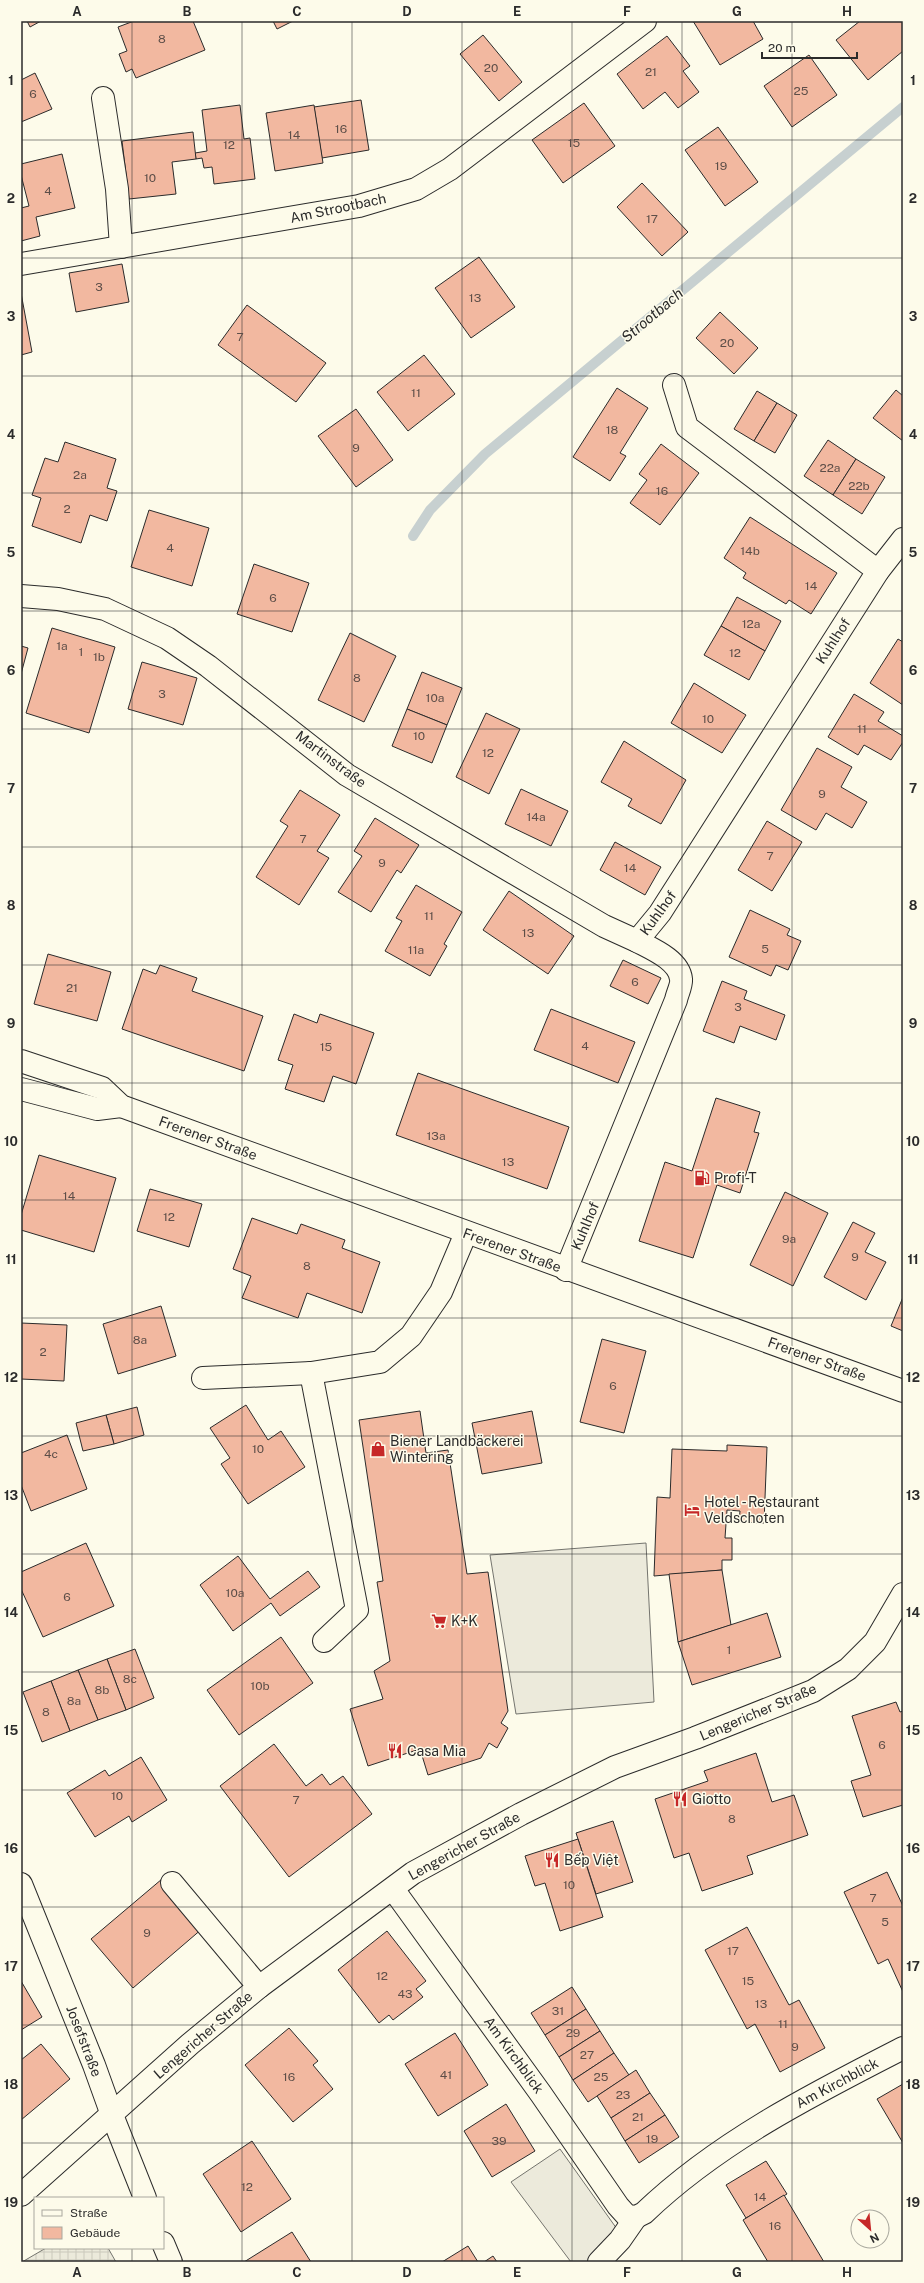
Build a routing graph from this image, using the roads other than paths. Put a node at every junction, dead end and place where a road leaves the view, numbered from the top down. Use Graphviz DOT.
graph roads {
  1 [pos="645,21"];
  2 [pos="103,98"];
  3 [pos="122,247"];
  4 [pos="21,264"];
  5 [pos="674,385"];
  6 [pos="903,539"];
  7 [pos="878,571"];
  8 [pos="21,596"];
  9 [pos="638,942"];
  10 [pos="21,1061"];
  11 [pos="21,1089"];
  12 [pos="121,1106"];
  13 [pos="466,1233"];
  14 [pos="566,1270"];
  15 [pos="311,1373"];
  16 [pos="203,1378"];
  17 [pos="903,1391"];
  18 [pos="903,1594"];
  19 [pos="324,1641"];
  20 [pos="21,1884"];
  21 [pos="172,1884"];
  22 [pos="392,1889"];
  23 [pos="25,1908"];
  24 [pos="259,1987"];
  25 [pos="903,2048"];
  26 [pos="112,2115"];
  27 [pos="21,2195"];
  28 [pos="145,2197"];
  29 [pos="636,2217"];
  30 [pos="164,2245"];
  31 [pos="171,2262"];
  32 [pos="599,2262"];
  1 -- 3 [label="street, Am Strootbach"];
  2 -- 3 [label="street"];
  3 -- 4 [label="street, Am Strootbach"];
  5 -- 7 [label="street"];
  6 -- 7 [label="street, Kuhlhof"];
  7 -- 9 [label="street, Kuhlhof"];
  8 -- 9 [label="street, Martinstraße"];
  9 -- 14 [label="street, Kuhlhof"];
  10 -- 12 [label="street, Frerener Straße"];
  11 -- 12 [label="street, Frerener Straße"];
  12 -- 13 [label="street, Frerener Straße"];
  13 -- 14 [label="street, Frerener Straße"];
  13 -- 15 [label="street"];
  14 -- 17 [label="street, Frerener Straße"];
  15 -- 16 [label="street"];
  15 -- 19 [label="street"];
  18 -- 22 [label="street, Lengericher Straße"];
  20 -- 23 [label="street, Josefstraße"];
  21 -- 24 [label="street"];
  22 -- 24 [label="street, Lengericher Straße"];
  22 -- 29 [label="street, Am Kirchblick"];
  23 -- 26 [label="street, Josefstraße"];
  24 -- 26 [label="street, Lengericher Straße"];
  25 -- 29 [label="street, Am Kirchblick"];
  26 -- 27 [label="street, Lengericher Straße"];
  26 -- 28 [label="street, Josefstraße"];
  29 -- 32 [label="street, Am Kirchblick"];
  30 -- 31 [label="street"];
}
